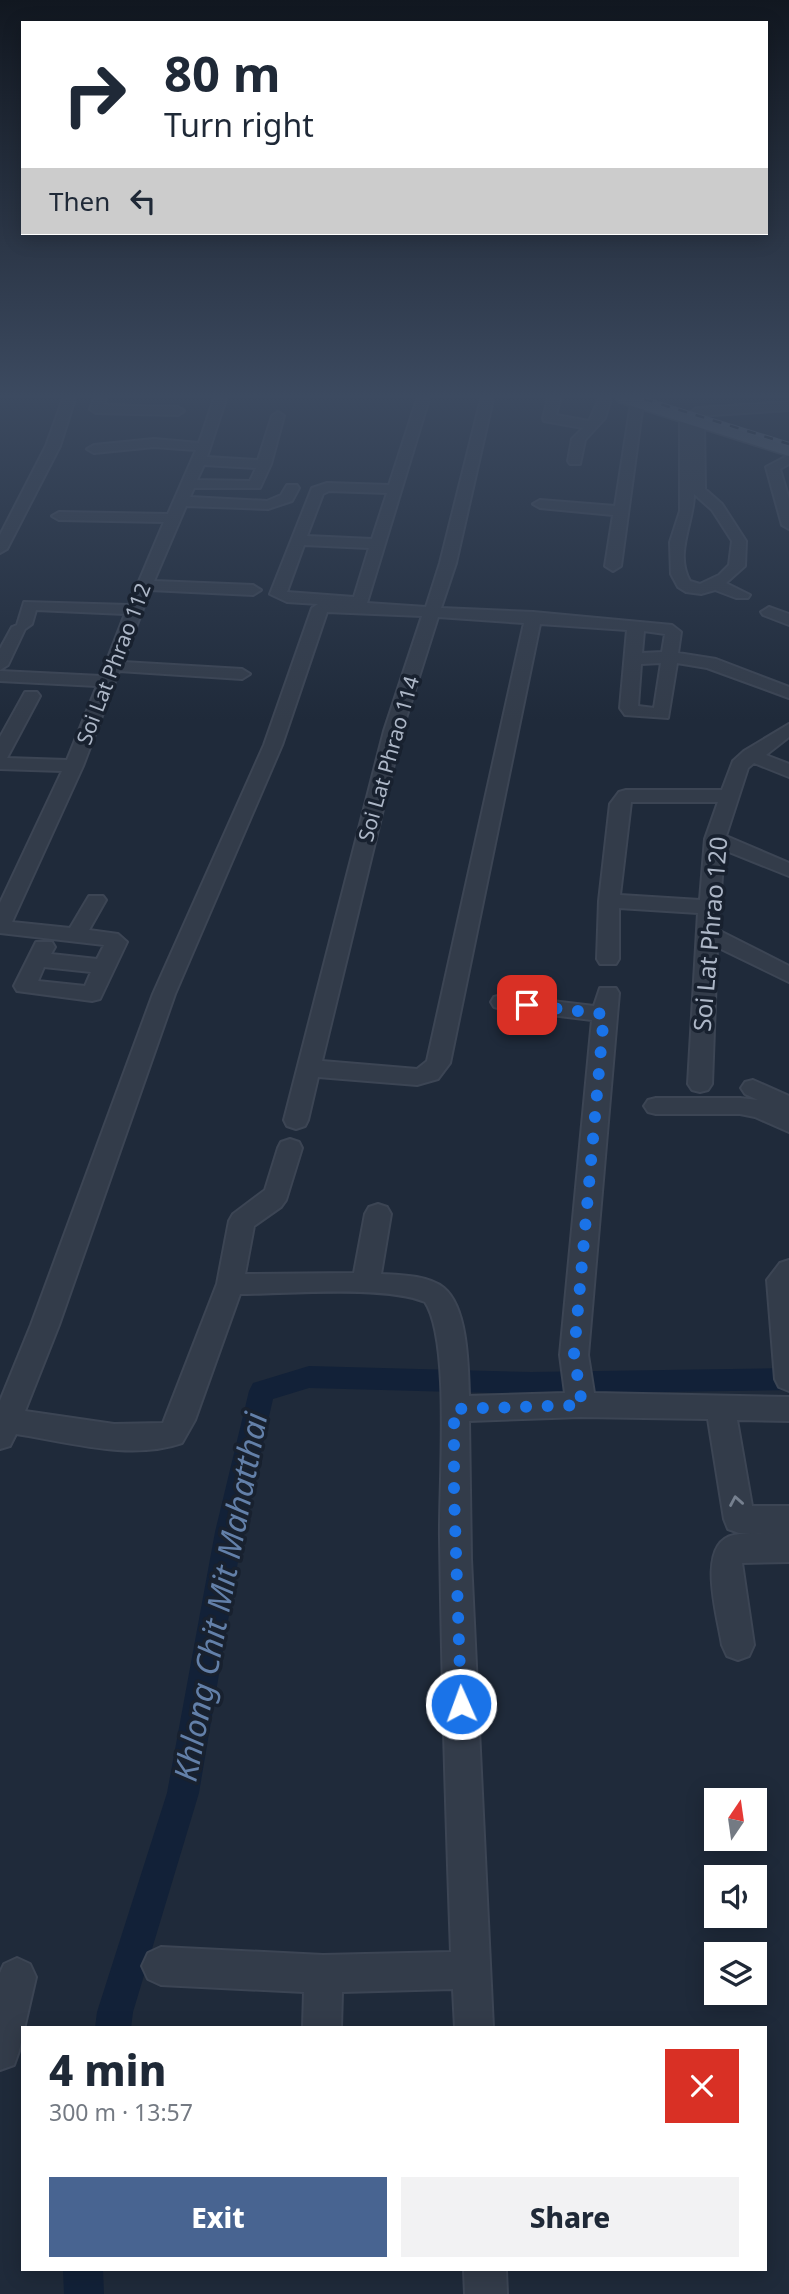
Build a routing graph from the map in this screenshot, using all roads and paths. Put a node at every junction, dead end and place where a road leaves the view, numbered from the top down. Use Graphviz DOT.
graph roads {
  1 [pos="22,506"];
  2 [pos="177,506"];
  3 [pos="311,506"];
  4 [pos="390,506"];
  5 [pos="462,506"];
  6 [pos="564,506"];
  7 [pos="621,506"];
  8 [pos="688,506"];
  9 [pos="716,506"];
  10 [pos="784,506"];
  11 [pos="621,511"];
  12 [pos="59,516"];
  13 [pos="172,518"];
  14 [pos="789,525"];
  15 [pos="298,540"];
  16 [pos="378,544"];
  17 [pos="0,549"];
  18 [pos="613,566"];
  19 [pos="714,584"];
  20 [pos="145,585"];
  21 [pos="253,590"];
  22 [pos="743,595"];
  23 [pos="359,604"];
  24 [pos="135,610"];
  25 [pos="433,611"];
  26 [pos="769,612"];
  27 [pos="533,617"];
  28 [pos="789,620"];
  29 [pos="636,625"];
  30 [pos="670,657"];
  31 [pos="632,660"];
  32 [pos="0,665"];
  33 [pos="110,674"];
  34 [pos="242,674"];
  35 [pos="0,676"];
  36 [pos="789,693"];
  37 [pos="31,696"];
  38 [pos="789,729"];
  39 [pos="0,754"];
  40 [pos="750,755"];
  41 [pos="0,763"];
  42 [pos="74,766"];
  43 [pos="789,771"];
  44 [pos="731,796"];
  45 [pos="715,839"];
  46 [pos="789,870"];
  47 [pos="7,894"];
  48 [pos="96,900"];
  49 [pos="610,901"];
  50 [pos="709,907"];
  51 [pos="0,926"];
  52 [pos="51,932"];
  53 [pos="707,933"];
  54 [pos="76,935"];
  55 [pos="37,959"];
  56 [pos="608,959"];
  57 [pos="106,967"];
  58 [pos="789,975"];
  59 [pos="502,1002"];
  60 [pos="309,1068"];
  61 [pos="700,1084"];
  62 [pos="753,1088"];
  63 [pos="656,1106"];
  64 [pos="789,1106"];
  65 [pos="296,1120"];
  66 [pos="789,1123"];
  67 [pos="289,1148"];
  68 [pos="378,1214"];
  69 [pos="788,1272"];
  70 [pos="366,1282"];
  71 [pos="230,1284"];
  72 [pos="787,1369"];
  73 [pos="582,1399"];
  74 [pos="455,1400"];
  75 [pos="720,1408"];
  76 [pos="789,1409"];
  77 [pos="3,1428"];
  78 [pos="789,1520"];
  79 [pos="789,1548"];
  80 [pos="738,1645"];
  81 [pos="161,1966"];
  82 [pos="470,1970"];
  83 [pos="323,1974"];
  84 [pos="17,1977"];
  85 [pos="322,2026"];
  86 [pos="474,2026"];
  87 [pos="0,2051"];
  88 [pos="485,2271"];
  89 [pos="486,2294"];
  1 -- 17 [label="street"];
  2 -- 13 [label="street, Soi Lat Phrao 112"];
  3 -- 15 [label="street"];
  4 -- 16 [label="street"];
  5 -- 25 [label="street, Soi Lat Phrao 114"];
  6 -- 11 [label="street"];
  7 -- 11 [label="street"];
  8 -- 19 [label="street"];
  9 -- 19 [label="street"];
  10 -- 14 [label="street"];
  11 -- 18 [label="street"];
  12 -- 13 [label="street"];
  13 -- 20 [label="street, Soi Lat Phrao 112"];
  15 -- 16 [label="street"];
  15 -- 23 [label="street"];
  16 -- 23 [label="street"];
  19 -- 22 [label="street"];
  20 -- 21 [label="street"];
  20 -- 24 [label="street, Soi Lat Phrao 112"];
  23 -- 25 [label="street"];
  23 -- 77 [label="street"];
  24 -- 32 [label="street"];
  24 -- 33 [label="street, Soi Lat Phrao 112"];
  25 -- 27 [label="street"];
  25 -- 60 [label="street, Soi Lat Phrao 114"];
  26 -- 28 [label="street"];
  27 -- 29 [label="street"];
  27 -- 60 [label="street"];
  29 -- 30 [label="street"];
  29 -- 31 [label="street"];
  30 -- 31 [label="street"];
  30 -- 31 [label="street"];
  30 -- 36 [label="street"];
  33 -- 34 [label="street"];
  33 -- 35 [label="street"];
  33 -- 42 [label="street, Soi Lat Phrao 112"];
  37 -- 39 [label="street"];
  38 -- 40 [label="street, Soi Lat Phrao 120"];
  40 -- 43 [label="street"];
  40 -- 44 [label="street, Soi Lat Phrao 120"];
  41 -- 42 [label="street"];
  42 -- 47 [label="street, Soi Lat Phrao 112"];
  44 -- 45 [label="street, Soi Lat Phrao 120"];
  44 -- 49 [label="street"];
  45 -- 46 [label="street"];
  45 -- 50 [label="street, Soi Lat Phrao 120"];
  47 -- 51 [label="street, Soi Lat Phrao 112"];
  48 -- 54 [label="street"];
  49 -- 50 [label="street"];
  49 -- 56 [label="street"];
  50 -- 53 [label="street, Soi Lat Phrao 120"];
  51 -- 52 [label="street"];
  52 -- 54 [label="street"];
  52 -- 55 [label="street"];
  53 -- 58 [label="street"];
  53 -- 61 [label="street, Soi Lat Phrao 120"];
  54 -- 57 [label="street"];
  55 -- 57 [label="street"];
  55 -- 57 [label="street"];
  59 -- 73 [label="street"];
  60 -- 65 [label="street, Soi Lat Phrao 114"];
  62 -- 64 [label="street"];
  63 -- 66 [label="street"];
  67 -- 71 [label="street"];
  68 -- 70 [label="street"];
  69 -- 72 [label="street"];
  70 -- 71 [label="street"];
  70 -- 74 [label="street"];
  71 -- 77 [label="street"];
  73 -- 74 [label="street"];
  73 -- 75 [label="street"];
  74 -- 82 [label="street"];
  75 -- 76 [label="street"];
  78 -- 75 [label="street, one-way"];
  79 -- 80 [label="street"];
  81 -- 83 [label="street"];
  82 -- 83 [label="street"];
  82 -- 86 [label="street"];
  83 -- 85 [label="street"];
  84 -- 87 [label="street"];
  88 -- 89 [label="street"];
}
